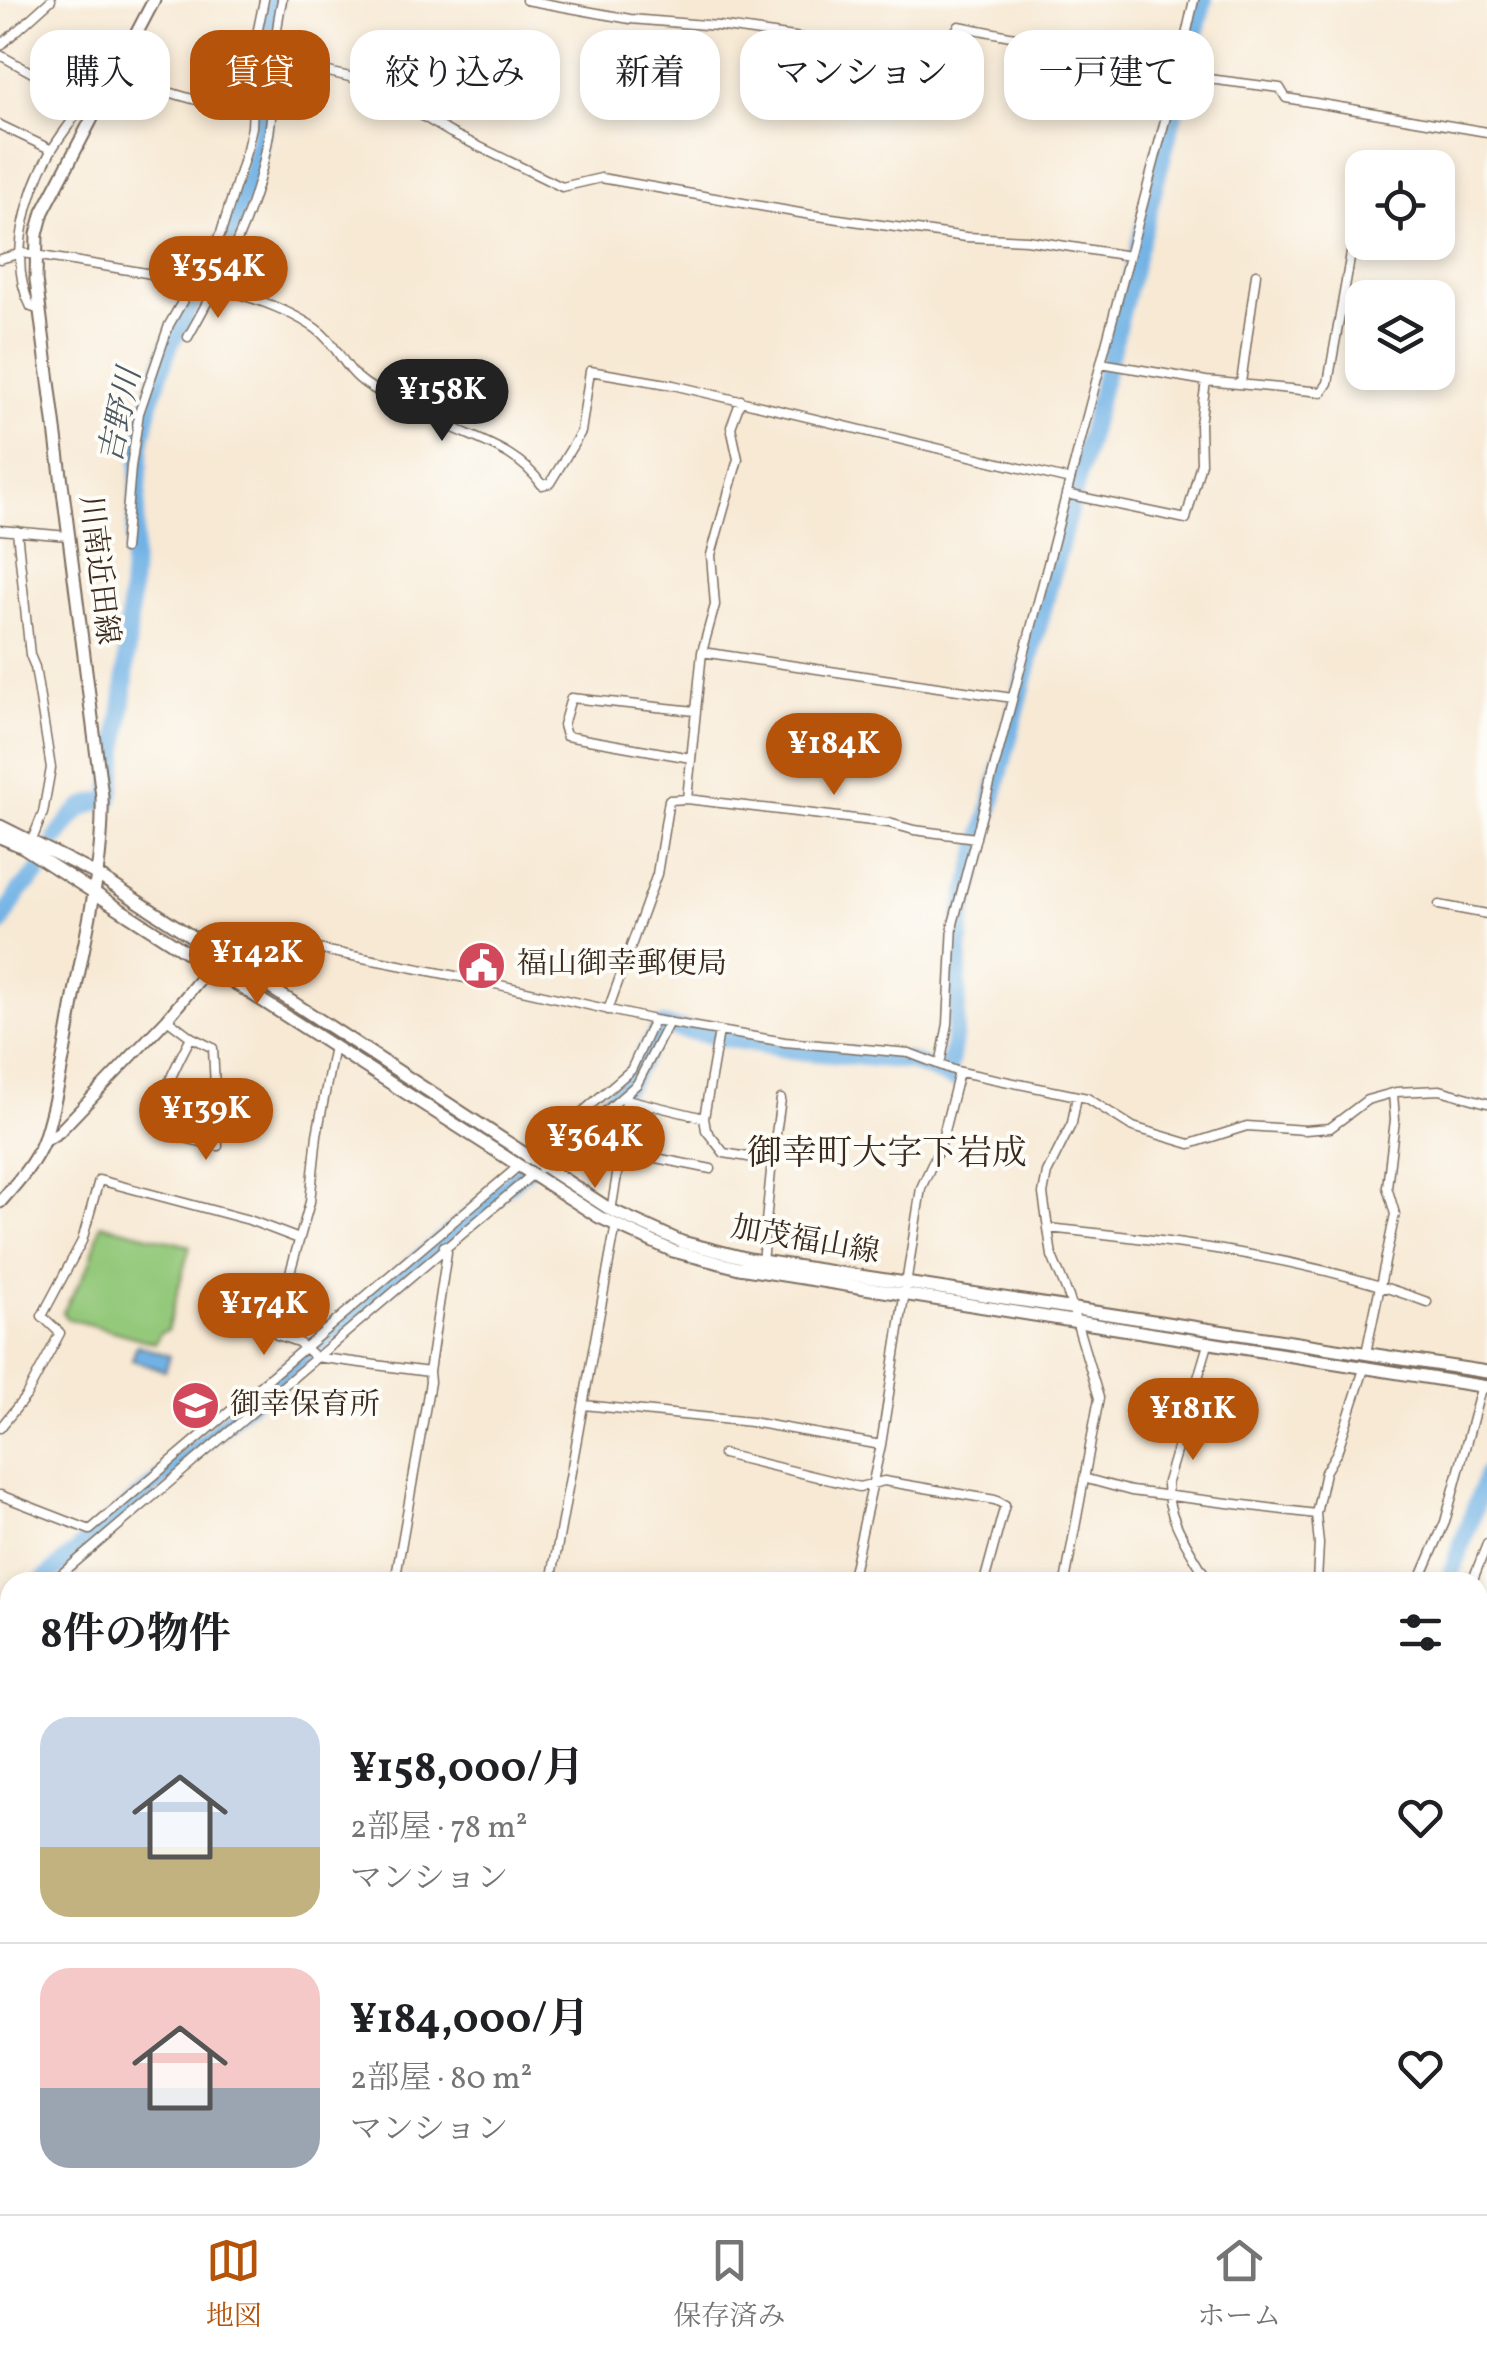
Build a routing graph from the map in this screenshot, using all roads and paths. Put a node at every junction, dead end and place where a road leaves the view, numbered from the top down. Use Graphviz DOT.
graph roads {
  1 [pos="51,0"];
  2 [pos="154,0"];
  3 [pos="264,0"];
  4 [pos="282,0"];
  5 [pos="526,0"];
  6 [pos="1194,0"];
  7 [pos="138,30"];
  8 [pos="258,30"];
  9 [pos="277,30"];
  10 [pos="1189,30"];
  11 [pos="1004,36"];
  12 [pos="0,46"];
  13 [pos="0,55"];
  14 [pos="30,72"];
  15 [pos="330,72"];
  16 [pos="1214,79"];
  17 [pos="72,120"];
  18 [pos="91,120"];
  19 [pos="253,120"];
  20 [pos="270,120"];
  21 [pos="1168,120"];
  22 [pos="0,125"];
  23 [pos="1487,132"];
  24 [pos="52,150"];
  25 [pos="22,253"];
  26 [pos="36,255"];
  27 [pos="1129,256"];
  28 [pos="0,259"];
  29 [pos="1350,260"];
  30 [pos="1256,274"];
  31 [pos="195,283"];
  32 [pos="216,288"];
  33 [pos="40,310"];
  34 [pos="188,337"];
  35 [pos="1107,364"];
  36 [pos="1206,381"];
  37 [pos="1242,383"];
  38 [pos="741,400"];
  39 [pos="1070,480"];
  40 [pos="1066,494"];
  41 [pos="0,530"];
  42 [pos="17,531"];
  43 [pos="68,536"];
  44 [pos="124,549"];
  45 [pos="702,652"];
  46 [pos="1012,698"];
  47 [pos="695,711"];
  48 [pos="691,758"];
  49 [pos="687,799"];
  50 [pos="0,826"];
  51 [pos="0,838"];
  52 [pos="976,838"];
  53 [pos="32,840"];
  54 [pos="96,874"];
  55 [pos="94,892"];
  56 [pos="1439,905"];
  57 [pos="1487,914"];
  58 [pos="214,962"];
  59 [pos="608,1010"];
  60 [pos="166,1020"];
  61 [pos="654,1020"];
  62 [pos="668,1025"];
  63 [pos="719,1034"];
  64 [pos="192,1037"];
  65 [pos="334,1046"];
  66 [pos="949,1068"];
  67 [pos="623,1091"];
  68 [pos="1393,1093"];
  69 [pos="1077,1096"];
  70 [pos="782,1099"];
  71 [pos="1487,1102"];
  72 [pos="704,1118"];
  73 [pos="43,1142"];
  74 [pos="620,1151"];
  75 [pos="772,1161"];
  76 [pos="530,1166"];
  77 [pos="710,1169"];
  78 [pos="0,1202"];
  79 [pos="611,1210"];
  80 [pos="617,1226"];
  81 [pos="1048,1228"];
  82 [pos="299,1239"];
  83 [pos="444,1246"];
  84 [pos="761,1266"];
  85 [pos="1380,1284"];
  86 [pos="906,1289"];
  87 [pos="1427,1302"];
  88 [pos="1073,1315"];
  89 [pos="1208,1342"];
  90 [pos="309,1352"];
  91 [pos="1365,1360"];
  92 [pos="1486,1370"];
  93 [pos="428,1372"];
  94 [pos="1484,1386"];
  95 [pos="584,1406"];
  96 [pos="0,1428"];
  97 [pos="881,1445"];
  98 [pos="723,1454"];
  99 [pos="1087,1479"];
  100 [pos="872,1484"];
  101 [pos="0,1495"];
  102 [pos="1166,1495"];
  103 [pos="1316,1514"];
  104 [pos="1487,1544"];
  105 [pos="63,1572"];
  106 [pos="397,1572"];
  107 [pos="553,1572"];
  108 [pos="853,1572"];
  109 [pos="987,1572"];
  110 [pos="1067,1572"];
  111 [pos="1203,1572"];
  112 [pos="1318,1572"];
  113 [pos="1423,1572"];
  114 [pos="1476,1572"];
  1 -- 12 [label="street"];
  2 -- 7 [label="main road, 川南近田線"];
  3 -- 8 [label="street"];
  4 -- 9 [label="street"];
  5 -- 11 [label="street"];
  6 -- 10 [label="street"];
  13 -- 14 [label="street"];
  15 -- 27 [label="street"];
  16 -- 23 [label="street"];
  17 -- 24 [label="street"];
  18 -- 26 [label="main road, 川南近田線"];
  19 -- 31 [label="street"];
  20 -- 32 [label="street"];
  21 -- 27 [label="street"];
  22 -- 24 [label="street"];
  24 -- 25 [label="street"];
  25 -- 26 [label="street"];
  25 -- 28 [label="street"];
  25 -- 33 [label="street"];
  26 -- 31 [label="street"];
  26 -- 33 [label="main road, 川南近田線"];
  27 -- 35 [label="street"];
  29 -- 37 [label="street"];
  30 -- 37 [label="street"];
  31 -- 32 [label="street"];
  31 -- 44 [label="street"];
  32 -- 34 [label="street"];
  32 -- 38 [label="street"];
  33 -- 43 [label="main road, 川南近田線"];
  35 -- 36 [label="street"];
  35 -- 39 [label="street"];
  36 -- 37 [label="street"];
  36 -- 40 [label="street"];
  38 -- 39 [label="street"];
  38 -- 45 [label="street"];
  39 -- 40 [label="street"];
  40 -- 46 [label="street"];
  41 -- 42 [label="street"];
  42 -- 43 [label="street"];
  42 -- 53 [label="street"];
  43 -- 54 [label="main road, 川南近田線"];
  45 -- 46 [label="street"];
  45 -- 47 [label="street"];
  46 -- 52 [label="street"];
  47 -- 48 [label="street"];
  47 -- 48 [label="street"];
  48 -- 49 [label="street"];
  49 -- 52 [label="street"];
  49 -- 59 [label="street"];
  50 -- 53 [label="main road, 加茂福山線"];
  51 -- 55 [label="main road, 加茂福山線"];
  52 -- 66 [label="street"];
  53 -- 54 [label="main road, 加茂福山線"];
  54 -- 55 [label="main road"];
  54 -- 58 [label="main road, 加茂福山線"];
  55 -- 58 [label="main road, 加茂福山線"];
  55 -- 73 [label="main road"];
  56 -- 57 [label="street"];
  58 -- 59 [label="street"];
  58 -- 60 [label="street"];
  58 -- 65 [label="main road, 加茂福山線"];
  58 -- 76 [label="main road, 加茂福山線"];
  59 -- 61 [label="street"];
  60 -- 64 [label="street"];
  60 -- 73 [label="street"];
  61 -- 62 [label="street"];
  61 -- 67 [label="street"];
  62 -- 63 [label="street"];
  62 -- 67 [label="street"];
  63 -- 66 [label="street"];
  63 -- 72 [label="street"];
  64 -- 64 [label="street"];
  65 -- 76 [label="main road, 加茂福山線"];
  65 -- 82 [label="street"];
  66 -- 69 [label="street"];
  66 -- 86 [label="street"];
  67 -- 72 [label="street"];
  67 -- 74 [label="street"];
  67 -- 76 [label="street"];
  67 -- 76 [label="street"];
  68 -- 69 [label="street"];
  68 -- 71 [label="street"];
  68 -- 85 [label="street"];
  69 -- 81 [label="street"];
  70 -- 75 [label="street"];
  72 -- 75 [label="street"];
  73 -- 78 [label="main road"];
  74 -- 77 [label="street"];
  74 -- 79 [label="street"];
  75 -- 84 [label="street"];
  76 -- 79 [label="main road, 加茂福山線"];
  76 -- 80 [label="main road, 加茂福山線"];
  76 -- 83 [label="street"];
  76 -- 90 [label="street"];
  79 -- 80 [label="street"];
  79 -- 84 [label="main road, 加茂福山線"];
  80 -- 84 [label="main road, 加茂福山線"];
  80 -- 95 [label="street"];
  81 -- 85 [label="street"];
  81 -- 88 [label="street"];
  82 -- 90 [label="street"];
  82 -- 96 [label="street"];
  83 -- 90 [label="street"];
  83 -- 93 [label="street"];
  84 -- 86 [label="main road, 加茂福山線"];
  85 -- 87 [label="street"];
  85 -- 91 [label="street"];
  86 -- 88 [label="main road, 加茂福山線"];
  86 -- 97 [label="street"];
  88 -- 89 [label="main road, 加茂福山線"];
  88 -- 91 [label="main road, 加茂福山線"];
  88 -- 99 [label="street"];
  89 -- 91 [label="main road, 加茂福山線"];
  89 -- 102 [label="street"];
  90 -- 93 [label="street"];
  90 -- 101 [label="street"];
  90 -- 105 [label="street"];
  91 -- 92 [label="main road, 加茂福山線"];
  91 -- 94 [label="main road, 加茂福山線"];
  91 -- 103 [label="street"];
  92 -- 94 [label="street"];
  93 -- 106 [label="street"];
  94 -- 113 [label="street"];
  95 -- 97 [label="street"];
  95 -- 107 [label="street"];
  97 -- 100 [label="street"];
  98 -- 100 [label="street"];
  99 -- 102 [label="street"];
  99 -- 110 [label="street"];
  100 -- 108 [label="street"];
  100 -- 109 [label="street"];
  102 -- 103 [label="street"];
  102 -- 111 [label="street"];
  103 -- 112 [label="street"];
  104 -- 114 [label="street"];
}
